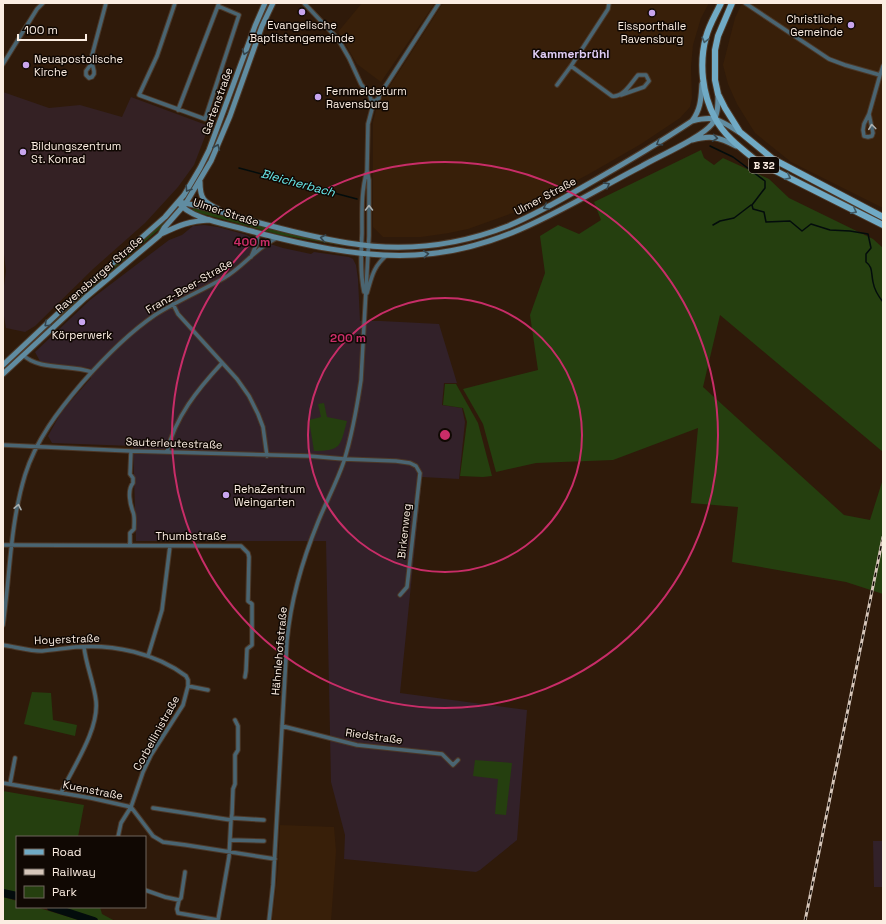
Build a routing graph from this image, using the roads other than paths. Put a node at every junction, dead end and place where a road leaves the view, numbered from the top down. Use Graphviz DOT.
graph roads {
  1 [pos="43,3"];
  2 [pos="106,3"];
  3 [pos="175,3"];
  4 [pos="265,3"];
  5 [pos="273,3"];
  6 [pos="304,3"];
  7 [pos="439,3"];
  8 [pos="609,3"];
  9 [pos="721,3"];
  10 [pos="732,3"];
  11 [pos="746,3"];
  12 [pos="218,4"];
  13 [pos="5,58"];
  14 [pos="92,63"];
  15 [pos="3,64"];
  16 [pos="571,66"];
  17 [pos="883,66"];
  18 [pos="880,75"];
  19 [pos="702,79"];
  20 [pos="557,85"];
  21 [pos="369,94"];
  22 [pos="379,94"];
  23 [pos="718,94"];
  24 [pos="621,95"];
  25 [pos="374,102"];
  26 [pos="178,110"];
  27 [pos="870,114"];
  28 [pos="715,118"];
  29 [pos="692,121"];
  30 [pos="740,132"];
  31 [pos="688,142"];
  32 [pos="740,148"];
  33 [pos="367,170"];
  34 [pos="200,185"];
  35 [pos="178,202"];
  36 [pos="186,203"];
  37 [pos="182,207"];
  38 [pos="230,214"];
  39 [pos="883,217"];
  40 [pos="213,220"];
  41 [pos="883,226"];
  42 [pos="258,233"];
  43 [pos="160,235"];
  44 [pos="278,238"];
  45 [pos="362,245"];
  46 [pos="368,246"];
  47 [pos="362,253"];
  48 [pos="368,254"];
  49 [pos="387,255"];
  50 [pos="250,258"];
  51 [pos="365,298"];
  52 [pos="173,304"];
  53 [pos="23,355"];
  54 [pos="222,363"];
  55 [pos="3,365"];
  56 [pos="92,372"];
  57 [pos="3,374"];
  58 [pos="3,445"];
  59 [pos="37,447"];
  60 [pos="131,451"];
  61 [pos="167,452"];
  62 [pos="267,456"];
  63 [pos="344,460"];
  64 [pos="416,466"];
  65 [pos="3,545"];
  66 [pos="11,545"];
  67 [pos="130,545"];
  68 [pos="170,546"];
  69 [pos="400,595"];
  70 [pos="3,624"];
  71 [pos="3,646"];
  72 [pos="84,646"];
  73 [pos="148,656"];
  74 [pos="245,677"];
  75 [pos="188,686"];
  76 [pos="208,690"];
  77 [pos="235,720"];
  78 [pos="282,726"];
  79 [pos="15,758"];
  80 [pos="458,760"];
  81 [pos="3,783"];
  82 [pos="10,784"];
  83 [pos="61,793"];
  84 [pos="131,807"];
  85 [pos="153,808"];
  86 [pos="231,819"];
  87 [pos="264,820"];
  88 [pos="118,836"];
  89 [pos="230,840"];
  90 [pos="264,841"];
  91 [pos="229,852"];
  92 [pos="275,859"];
  93 [pos="186,872"];
  94 [pos="146,890"];
  95 [pos="179,900"];
  96 [pos="218,920"];
  97 [pos="269,921"];
  1 -- 13 [label="street"];
  2 -- 14 [label="street"];
  3 -- 26 [label="street"];
  4 -- 35 [label="main road, Gartenstraße, one-way"];
  34 -- 5 [label="main road, Gartenstraße, one-way"];
  6 -- 21 [label="street"];
  7 -- 22 [label="street"];
  8 -- 16 [label="street"];
  9 -- 19 [label="main road, B 32, one-way"];
  10 -- 23 [label="main road, B 32"];
  11 -- 18 [label="street"];
  12 -- 26 [label="street"];
  12 -- 26 [label="street"];
  13 -- 15 [label="street"];
  16 -- 20 [label="street"];
  16 -- 24 [label="street"];
  17 -- 18 [label="street"];
  18 -- 27 [label="street"];
  19 -- 28 [label="main road, B 32"];
  19 -- 29 [label="main road"];
  21 -- 22 [label="street"];
  21 -- 25 [label="street"];
  22 -- 25 [label="street"];
  23 -- 28 [label="main road"];
  23 -- 30 [label="main road, B 32"];
  24 -- 24 [label="street"];
  25 -- 33 [label="street"];
  27 -- 27 [label="street, one-way"];
  28 -- 29 [label="main road, Ulmer Straße"];
  28 -- 30 [label="main road"];
  28 -- 31 [label="main road, Ulmer Straße"];
  28 -- 32 [label="main road, B 32"];
  29 -- 46 [label="main road, Ulmer Straße, one-way"];
  30 -- 39 [label="main road, B 32"];
  31 -- 32 [label="main road, one-way"];
  49 -- 31 [label="main road, Ulmer Straße, one-way"];
  32 -- 41 [label="main road, B 32, one-way"];
  33 -- 45 [label="street"];
  46 -- 33 [label="street, one-way"];
  34 -- 36 [label="main road, Ravensburger Straße"];
  34 -- 38 [label="main road"];
  35 -- 36 [label="main road, Ulmer Straße"];
  35 -- 37 [label="main road, Ulmer Straße"];
  35 -- 55 [label="main road, Ravensburger Straße, one-way"];
  36 -- 37 [label="main road, Ravensburger Straße"];
  36 -- 38 [label="main road, Ulmer Straße"];
  37 -- 40 [label="main road, Ulmer Straße"];
  37 -- 43 [label="main road, Ravensburger Straße"];
  45 -- 38 [label="main road, Ulmer Straße, one-way"];
  40 -- 42 [label="main road, Ulmer Straße"];
  40 -- 43 [label="main road"];
  42 -- 44 [label="main road, Ulmer Straße"];
  42 -- 50 [label="street"];
  43 -- 53 [label="main road, Ravensburger Straße"];
  44 -- 47 [label="main road, Ulmer Straße"];
  44 -- 50 [label="street, Franz-Beer-Straße"];
  45 -- 46 [label="main road, Ulmer Straße"];
  45 -- 47 [label="street"];
  46 -- 48 [label="street"];
  47 -- 48 [label="main road, Ulmer Straße"];
  47 -- 51 [label="street"];
  48 -- 49 [label="main road, Ulmer Straße"];
  48 -- 51 [label="street"];
  49 -- 51 [label="street"];
  50 -- 52 [label="street, Franz-Beer-Straße"];
  51 -- 63 [label="street, Hähnlehofstraße"];
  52 -- 54 [label="street"];
  52 -- 56 [label="street, Franz-Beer-Straße"];
  53 -- 56 [label="street"];
  53 -- 57 [label="main road, Ravensburger Straße"];
  54 -- 61 [label="street"];
  54 -- 62 [label="street"];
  56 -- 59 [label="street, Franz-Beer-Straße"];
  58 -- 59 [label="street, Sauterleutestraße"];
  59 -- 60 [label="street, Sauterleutestraße"];
  66 -- 59 [label="street, Franz-Beer-Straße, one-way"];
  60 -- 61 [label="street, Sauterleutestraße"];
  60 -- 67 [label="street"];
  61 -- 62 [label="street, Sauterleutestraße"];
  62 -- 63 [label="street, Sauterleutestraße"];
  63 -- 64 [label="street, Sauterleutestraße"];
  63 -- 78 [label="street, Hähnlehofstraße"];
  64 -- 69 [label="street, Birkenweg"];
  65 -- 66 [label="street, Thumbstraße"];
  66 -- 67 [label="street, Thumbstraße"];
  66 -- 70 [label="street, Franz-Beer-Straße"];
  67 -- 68 [label="street, Thumbstraße"];
  68 -- 73 [label="street"];
  68 -- 74 [label="street, Thumbstraße"];
  71 -- 72 [label="street, Hoyerstraße"];
  72 -- 73 [label="street, Hoyerstraße"];
  72 -- 83 [label="street"];
  73 -- 75 [label="street, Hoyerstraße"];
  75 -- 76 [label="street, Corbellinistraße"];
  75 -- 84 [label="street, Corbellinistraße"];
  77 -- 86 [label="street"];
  78 -- 80 [label="street, Riedstraße"];
  78 -- 92 [label="street, Hähnlehofstraße"];
  79 -- 82 [label="street"];
  81 -- 82 [label="street, Kuenstraße"];
  82 -- 83 [label="street, Kuenstraße"];
  83 -- 84 [label="street, Kuenstraße"];
  84 -- 88 [label="street, Corbellinistraße"];
  84 -- 91 [label="street, Kuenstraße"];
  85 -- 86 [label="street"];
  86 -- 87 [label="street"];
  86 -- 89 [label="street"];
  89 -- 90 [label="street"];
  89 -- 91 [label="street"];
  91 -- 92 [label="street, Kuenstraße"];
  91 -- 96 [label="street"];
  92 -- 97 [label="street, Hähnlehofstraße"];
  93 -- 95 [label="street"];
  94 -- 95 [label="street"];
  95 -- 96 [label="street"];
}
